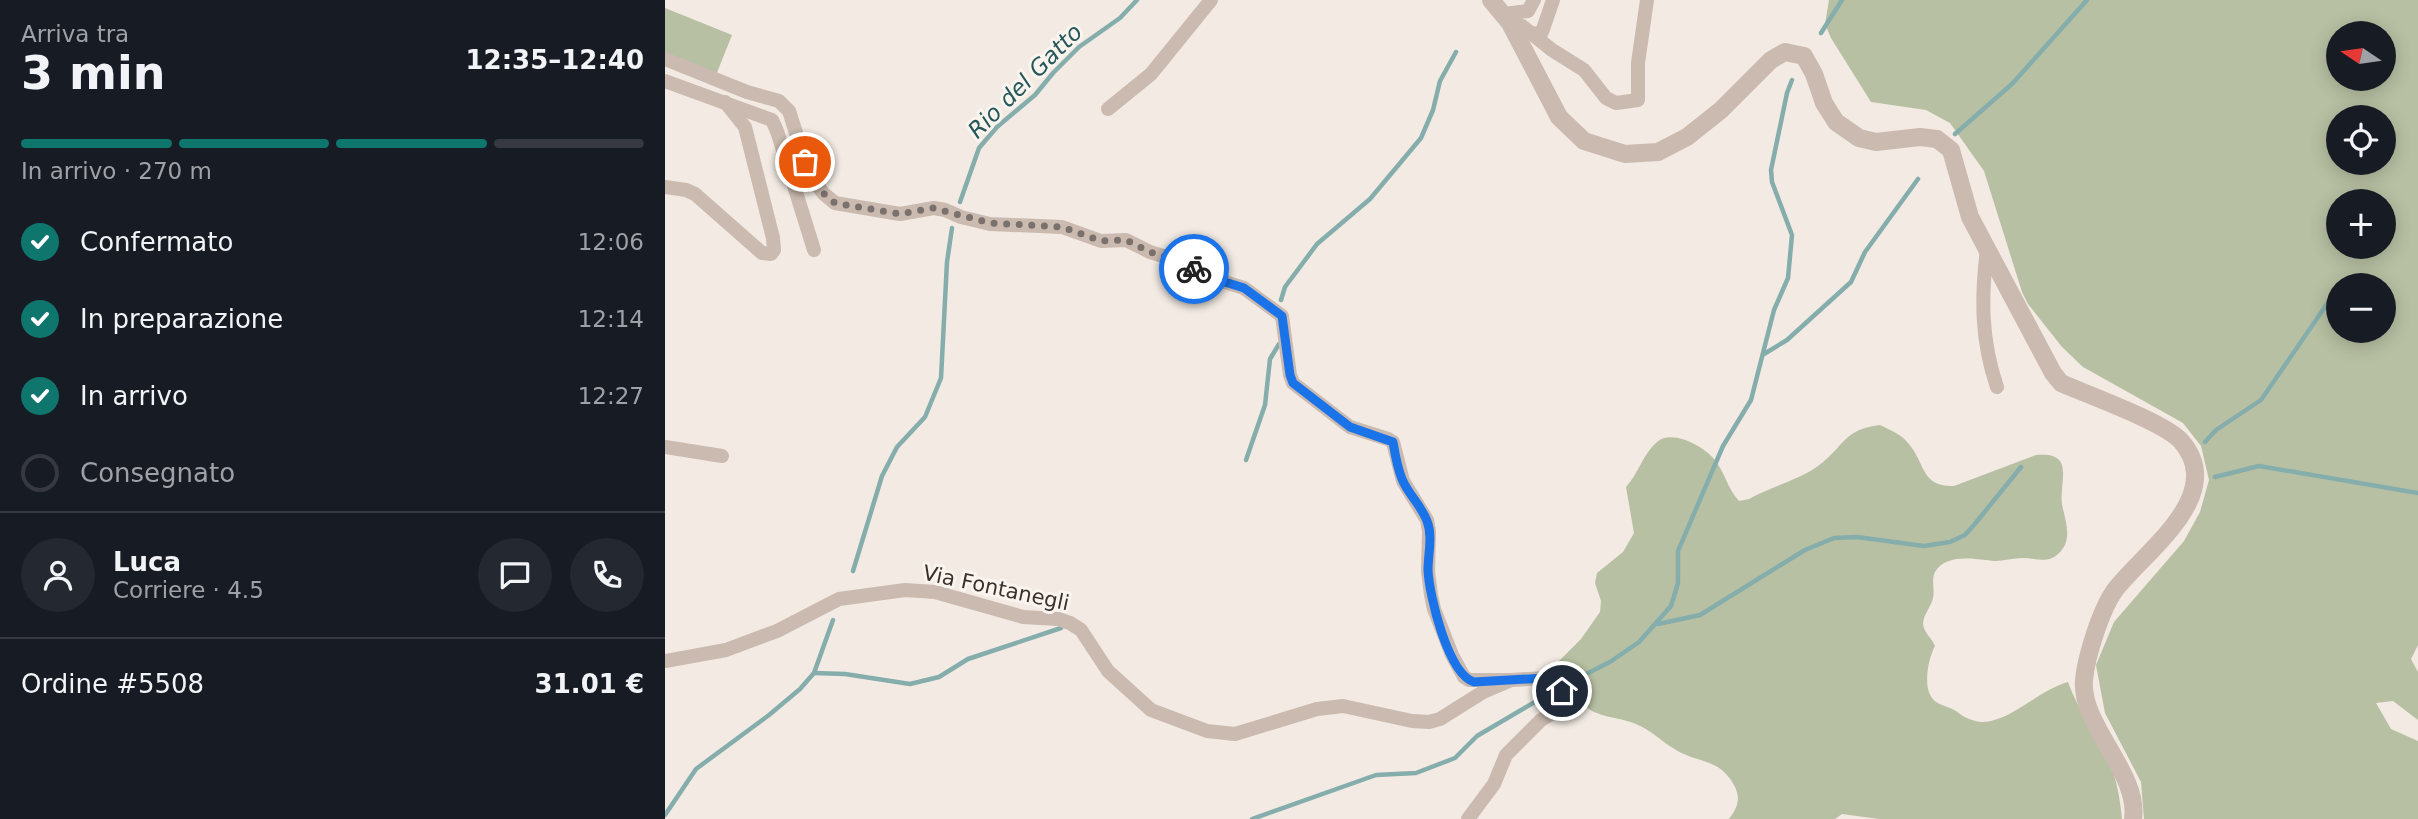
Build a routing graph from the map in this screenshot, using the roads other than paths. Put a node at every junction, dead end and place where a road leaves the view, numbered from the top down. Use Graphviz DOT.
graph roads {
  1 [pos="1211,0"];
  2 [pos="1491,0"];
  3 [pos="1534,0"];
  4 [pos="1553,0"];
  5 [pos="1647,0"];
  6 [pos="1507,19"];
  7 [pos="1531,33"];
  8 [pos="665,59"];
  9 [pos="665,81"];
  10 [pos="725,103"];
  11 [pos="1108,109"];
  12 [pos="665,187"];
  13 [pos="1987,249"];
  14 [pos="814,250"];
  15 [pos="1997,387"];
  16 [pos="665,447"];
  17 [pos="722,456"];
  18 [pos="665,661"];
  19 [pos="1511,680"];
  20 [pos="1468,819"];
  21 [pos="2133,819"];
  1 -- 11 [label="street"];
  2 -- 6 [label="street"];
  3 -- 6 [label="street"];
  4 -- 7 [label="street"];
  5 -- 7 [label="street"];
  6 -- 7 [label="street"];
  6 -- 13 [label="street"];
  8 -- 19 [label="street"];
  9 -- 10 [label="street"];
  10 -- 12 [label="street"];
  10 -- 14 [label="street"];
  13 -- 15 [label="street"];
  13 -- 21 [label="street"];
  16 -- 17 [label="street"];
  18 -- 19 [label="street, Via Fontanegli"];
  19 -- 20 [label="street, Via Fontanegli"];
}
